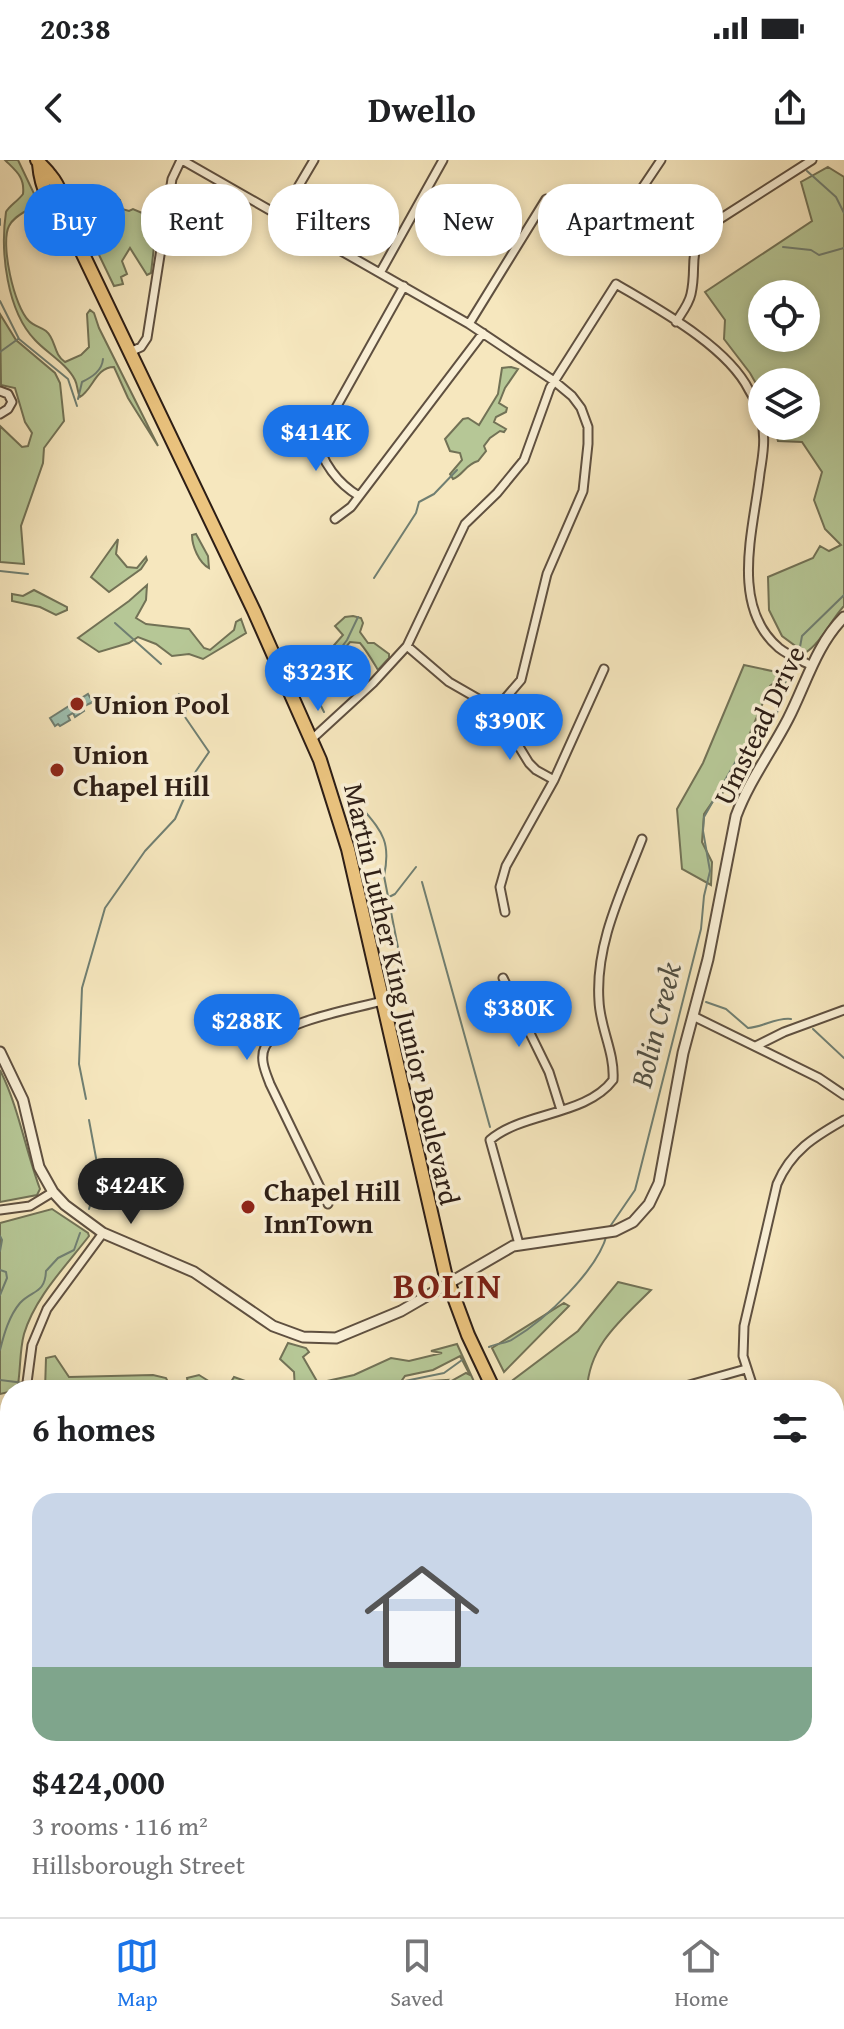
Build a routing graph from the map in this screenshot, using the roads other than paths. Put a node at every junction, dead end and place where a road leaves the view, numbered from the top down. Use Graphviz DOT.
graph roads {
  1 [pos="181,160"];
  2 [pos="314,160"];
  3 [pos="443,160"];
  4 [pos="661,160"];
  5 [pos="812,160"];
  6 [pos="38,162"];
  7 [pos="42,184"];
  8 [pos="55,184"];
  9 [pos="300,184"];
  10 [pos="645,184"];
  11 [pos="268,209"];
  12 [pos="538,212"];
  13 [pos="84,256"];
  14 [pos="350,256"];
  15 [pos="380,273"];
  16 [pos="404,286"];
  17 [pos="676,322"];
  18 [pos="469,324"];
  19 [pos="483,333"];
  20 [pos="130,352"];
  21 [pos="554,381"];
  22 [pos="4,393"];
  23 [pos="0,414"];
  24 [pos="359,496"];
  25 [pos="335,519"];
  26 [pos="844,617"];
  27 [pos="407,646"];
  28 [pos="812,666"];
  29 [pos="604,669"];
  30 [pos="496,709"];
  31 [pos="312,739"];
  32 [pos="554,780"];
  33 [pos="642,839"];
  34 [pos="505,912"];
  35 [pos="503,978"];
  36 [pos="382,1001"];
  37 [pos="844,1010"];
  38 [pos="693,1016"];
  39 [pos="756,1046"];
  40 [pos="0,1052"];
  41 [pos="844,1095"];
  42 [pos="561,1110"];
  43 [pos="844,1120"];
  44 [pos="53,1192"];
  45 [pos="328,1204"];
  46 [pos="0,1210"];
  47 [pos="103,1233"];
  48 [pos="519,1244"];
  49 [pos="449,1283"];
  50 [pos="746,1369"];
  51 [pos="27,1380"];
  52 [pos="489,1380"];
  53 [pos="707,1380"];
  54 [pos="750,1380"];
  1 -- 11 [label="street"];
  1 -- 20 [label="street"];
  2 -- 9 [label="street"];
  3 -- 15 [label="street"];
  4 -- 10 [label="street"];
  5 -- 17 [label="street"];
  6 -- 7 [label="main road, Martin Luther King Junior Boulevard"];
  6 -- 8 [label="main road, Martin Luther King Junior Boulevard"];
  12 -- 18 [label="street"];
  13 -- 20 [label="main road, Martin Luther King Junior Boulevard"];
  14 -- 15 [label="street"];
  15 -- 16 [label="street"];
  16 -- 18 [label="street"];
  16 -- 24 [label="street"];
  17 -- 21 [label="street"];
  17 -- 28 [label="street"];
  18 -- 19 [label="street"];
  19 -- 21 [label="street"];
  19 -- 24 [label="street"];
  20 -- 31 [label="main road, Martin Luther King Junior Boulevard"];
  21 -- 27 [label="street"];
  21 -- 30 [label="street"];
  22 -- 23 [label="street"];
  24 -- 25 [label="street"];
  26 -- 28 [label="street, Umstead Drive"];
  27 -- 30 [label="street"];
  27 -- 31 [label="street"];
  28 -- 38 [label="street, Umstead Drive"];
  29 -- 32 [label="street"];
  30 -- 32 [label="street"];
  31 -- 36 [label="main road, Martin Luther King Junior Boulevard"];
  32 -- 34 [label="street"];
  33 -- 42 [label="street"];
  35 -- 42 [label="street"];
  36 -- 45 [label="street"];
  36 -- 49 [label="main road, Martin Luther King Junior Boulevard"];
  37 -- 39 [label="street"];
  38 -- 39 [label="street"];
  38 -- 48 [label="street, Umstead Drive"];
  39 -- 41 [label="street"];
  40 -- 44 [label="street"];
  42 -- 48 [label="street"];
  43 -- 50 [label="street"];
  44 -- 46 [label="street"];
  44 -- 47 [label="street, Umstead Drive"];
  47 -- 49 [label="street, Umstead Drive"];
  47 -- 51 [label="street"];
  48 -- 49 [label="street, Umstead Drive"];
  49 -- 52 [label="main road, Martin Luther King Junior Boulevard"];
  50 -- 53 [label="street"];
  50 -- 54 [label="street"];
}
